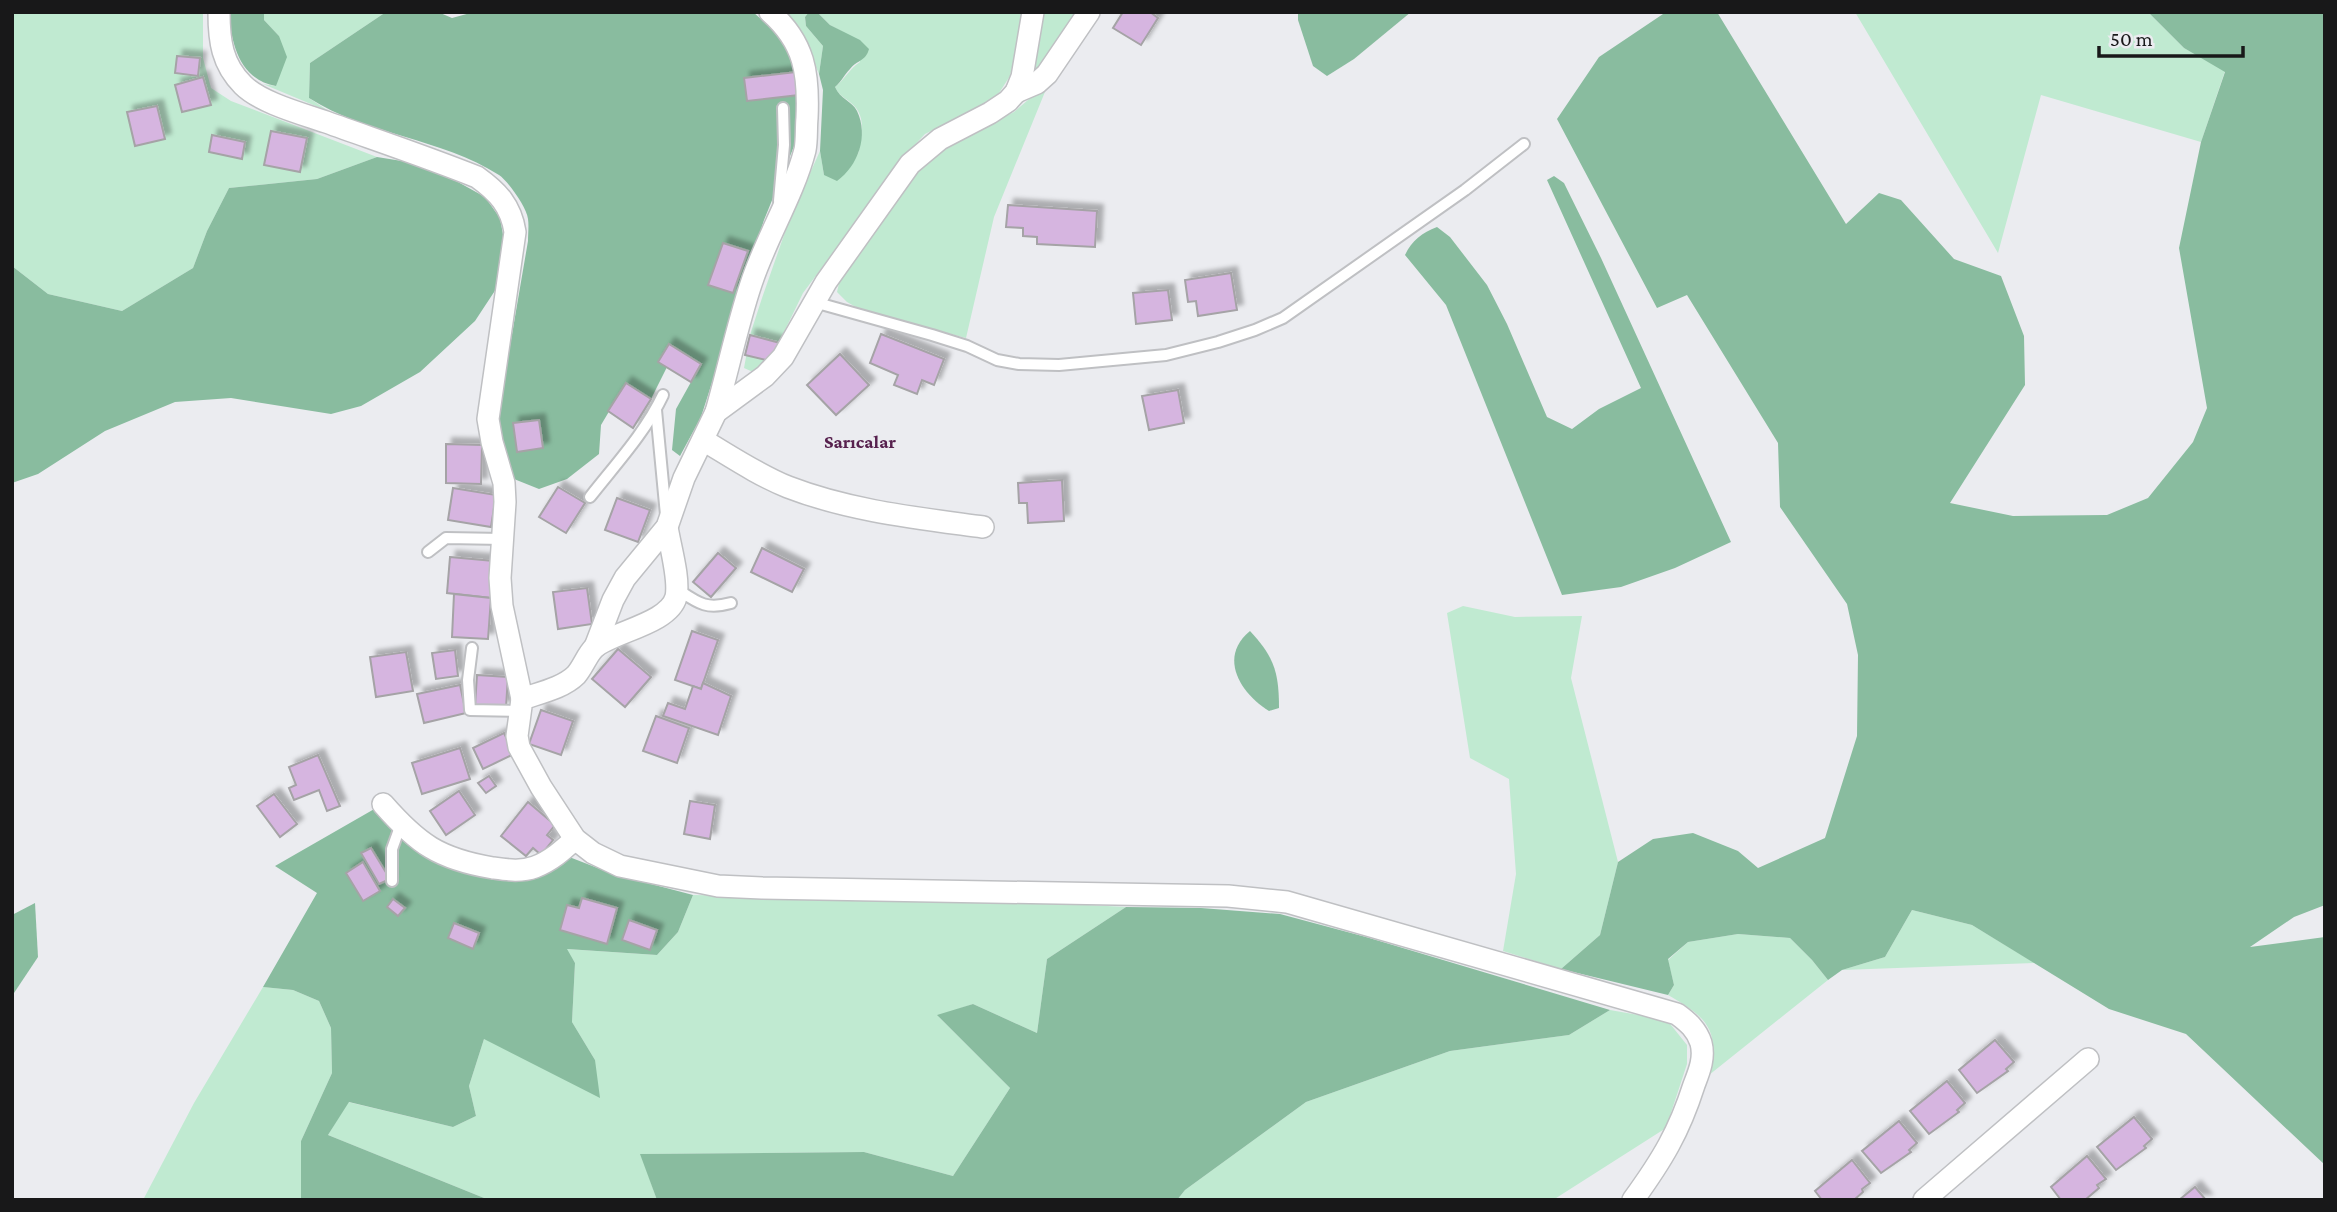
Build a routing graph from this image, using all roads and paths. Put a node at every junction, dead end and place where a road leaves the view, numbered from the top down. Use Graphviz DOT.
graph roads {
  1 [pos="219,12"];
  2 [pos="770,12"];
  3 [pos="1033,12"];
  4 [pos="1089,12"];
  5 [pos="1016,92"];
  6 [pos="783,108"];
  7 [pos="1524,144"];
  8 [pos="777,217"];
  9 [pos="814,302"];
  10 [pos="663,395"];
  11 [pos="656,410"];
  12 [pos="716,412"];
  13 [pos="703,440"];
  14 [pos="590,497"];
  15 [pos="667,527"];
  16 [pos="983,527"];
  17 [pos="503,539"];
  18 [pos="428,552"];
  19 [pos="677,589"];
  20 [pos="731,603"];
  21 [pos="595,647"];
  22 [pos="472,648"];
  23 [pos="521,706"];
  24 [pos="383,804"];
  25 [pos="401,824"];
  26 [pos="575,839"];
  27 [pos="392,881"];
  28 [pos="2088,1059"];
  29 [pos="1633,1200"];
  30 [pos="1924,1200"];
  1 -- 17 [label="street"];
  2 -- 8 [label="street"];
  3 -- 5 [label="street"];
  4 -- 5 [label="street"];
  5 -- 9 [label="street"];
  6 -- 8 [label="lane"];
  7 -- 9 [label="lane"];
  8 -- 12 [label="street"];
  9 -- 12 [label="street"];
  10 -- 11 [label="lane"];
  11 -- 14 [label="lane"];
  11 -- 15 [label="lane"];
  12 -- 13 [label="street"];
  13 -- 15 [label="street"];
  13 -- 16 [label="street"];
  15 -- 19 [label="street"];
  15 -- 21 [label="street"];
  17 -- 18 [label="lane"];
  17 -- 23 [label="street"];
  19 -- 20 [label="lane"];
  19 -- 21 [label="street"];
  21 -- 23 [label="street"];
  22 -- 23 [label="lane"];
  23 -- 26 [label="street"];
  24 -- 25 [label="street"];
  25 -- 26 [label="street"];
  25 -- 27 [label="lane"];
  26 -- 29 [label="street"];
  28 -- 30 [label="street"];
}
